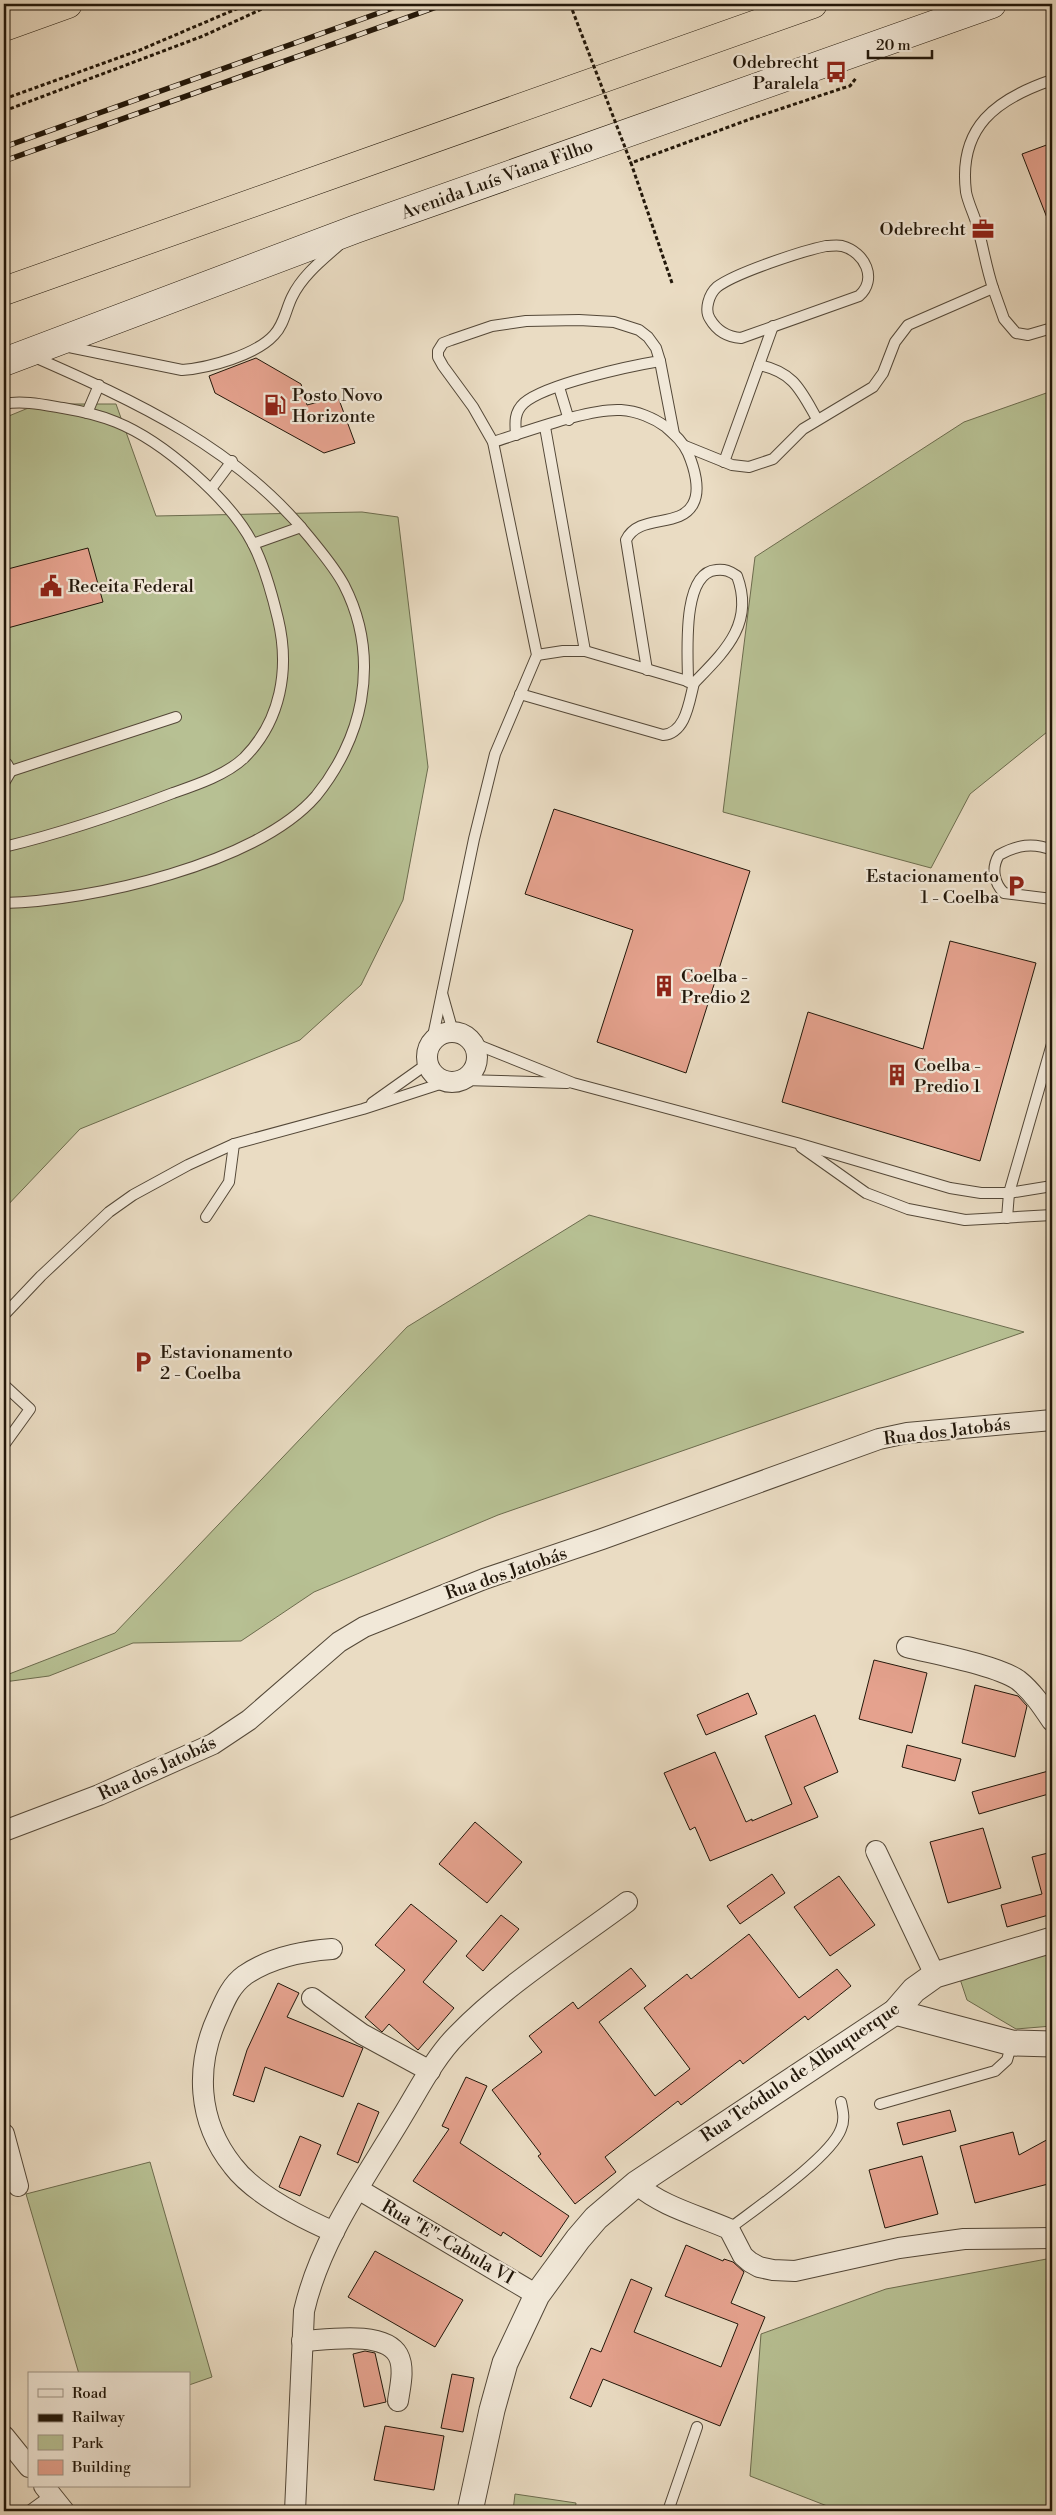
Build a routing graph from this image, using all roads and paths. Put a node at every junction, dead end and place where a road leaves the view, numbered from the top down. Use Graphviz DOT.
graph roads {
  1 [pos="68,4"];
  2 [pos="248,4"];
  3 [pos="273,4"];
  4 [pos="570,4"];
  5 [pos="813,4"];
  6 [pos="992,4"];
  7 [pos="4,27"];
  8 [pos="856,80"];
  9 [pos="1052,80"];
  10 [pos="4,99"];
  11 [pos="4,111"];
  12 [pos="631,163"];
  13 [pos="356,230"];
  14 [pos="672,283"];
  15 [pos="993,288"];
  16 [pos="4,291"];
  17 [pos="773,326"];
  18 [pos="1052,328"];
  19 [pos="53,344"];
  20 [pos="15,358"];
  21 [pos="660,361"];
  22 [pos="759,366"];
  23 [pos="99,386"];
  24 [pos="559,388"];
  25 [pos="4,404"];
  26 [pos="88,413"];
  27 [pos="817,419"];
  28 [pos="569,420"];
  29 [pos="545,427"];
  30 [pos="674,434"];
  31 [pos="516,435"];
  32 [pos="493,442"];
  33 [pos="685,446"];
  34 [pos="232,461"];
  35 [pos="724,462"];
  36 [pos="211,489"];
  37 [pos="301,527"];
  38 [pos="253,544"];
  39 [pos="585,651"];
  40 [pos="537,655"];
  41 [pos="647,670"];
  42 [pos="691,683"];
  43 [pos="520,694"];
  44 [pos="176,717"];
  45 [pos="4,763"];
  46 [pos="11,771"];
  47 [pos="4,783"];
  48 [pos="4,847"];
  49 [pos="1052,850"];
  50 [pos="1052,899"];
  51 [pos="4,904"];
  52 [pos="441,990"];
  53 [pos="453,1032"];
  54 [pos="432,1041"];
  55 [pos="473,1043"];
  56 [pos="1052,1044"];
  57 [pos="427,1064"];
  58 [pos="455,1081"];
  59 [pos="573,1083"];
  60 [pos="363,1109"];
  61 [pos="234,1144"];
  62 [pos="797,1144"];
  63 [pos="1052,1186"];
  64 [pos="1009,1193"];
  65 [pos="1052,1215"];
  66 [pos="206,1217"];
  67 [pos="1007,1218"];
  68 [pos="4,1315"];
  69 [pos="4,1385"];
  70 [pos="1052,1420"];
  71 [pos="4,1446"];
  72 [pos="907,1647"];
  73 [pos="1052,1721"];
  74 [pos="4,1831"];
  75 [pos="876,1851"];
  76 [pos="626,1902"];
  77 [pos="1052,1940"];
  78 [pos="332,1949"];
  79 [pos="935,1975"];
  80 [pos="312,1998"];
  81 [pos="895,2012"];
  82 [pos="1012,2043"];
  83 [pos="1052,2044"];
  84 [pos="430,2071"];
  85 [pos="842,2102"];
  86 [pos="880,2104"];
  87 [pos="4,2134"];
  88 [pos="636,2184"];
  89 [pos="18,2186"];
  90 [pos="358,2190"];
  91 [pos="729,2229"];
  92 [pos="334,2232"];
  93 [pos="1052,2238"];
  94 [pos="537,2294"];
  95 [pos="302,2341"];
  96 [pos="398,2401"];
  97 [pos="697,2427"];
  98 [pos="4,2436"];
  99 [pos="28,2466"];
  100 [pos="47,2490"];
  101 [pos="29,2511"];
  102 [pos="64,2511"];
  103 [pos="295,2511"];
  104 [pos="470,2511"];
  105 [pos="668,2511"];
  1 -- 7 [label="highway"];
  2 -- 10 [label="path"];
  3 -- 11 [label="path"];
  4 -- 12 [label="path, bridge"];
  5 -- 16 [label="highway"];
  6 -- 13 [label="main road, Avenida Luís Viana Filho"];
  8 -- 12 [label="path"];
  9 -- 15 [label="lane"];
  12 -- 14 [label="path"];
  13 -- 19 [label="main road, Avenida Luís Viana Filho"];
  13 -- 19 [label="lane"];
  15 -- 18 [label="lane"];
  15 -- 27 [label="lane"];
  17 -- 17 [label="lane"];
  17 -- 22 [label="lane"];
  19 -- 20 [label="main road, Avenida Luís Viana Filho"];
  20 -- 23 [label="lane"];
  21 -- 24 [label="lane"];
  21 -- 30 [label="lane"];
  21 -- 32 [label="lane"];
  22 -- 27 [label="lane"];
  22 -- 35 [label="lane"];
  23 -- 26 [label="lane"];
  23 -- 34 [label="lane"];
  24 -- 28 [label="lane"];
  24 -- 31 [label="lane"];
  25 -- 26 [label="lane"];
  26 -- 36 [label="lane"];
  27 -- 35 [label="lane"];
  28 -- 29 [label="lane"];
  28 -- 30 [label="lane"];
  29 -- 31 [label="lane"];
  29 -- 39 [label="lane"];
  30 -- 33 [label="lane"];
  31 -- 32 [label="lane"];
  32 -- 40 [label="lane"];
  33 -- 35 [label="lane"];
  33 -- 41 [label="lane"];
  34 -- 36 [label="lane"];
  34 -- 37 [label="lane"];
  36 -- 38 [label="lane"];
  37 -- 38 [label="lane"];
  37 -- 51 [label="lane"];
  38 -- 48 [label="lane"];
  39 -- 40 [label="lane"];
  39 -- 41 [label="lane"];
  40 -- 43 [label="lane"];
  41 -- 42 [label="lane"];
  42 -- 42 [label="lane"];
  42 -- 43 [label="lane"];
  43 -- 52 [label="lane"];
  44 -- 46 [label="lane"];
  45 -- 46 [label="lane"];
  46 -- 47 [label="lane"];
  49 -- 50 [label="lane"];
  52 -- 53 [label="lane"];
  52 -- 54 [label="lane"];
  53 -- 54 [label="street"];
  53 -- 55 [label="street"];
  54 -- 57 [label="street"];
  55 -- 58 [label="street"];
  55 -- 59 [label="lane"];
  56 -- 64 [label="lane"];
  57 -- 58 [label="street"];
  57 -- 60 [label="lane"];
  58 -- 59 [label="lane"];
  58 -- 60 [label="lane"];
  59 -- 62 [label="lane"];
  60 -- 61 [label="lane"];
  61 -- 66 [label="lane"];
  61 -- 68 [label="lane"];
  62 -- 64 [label="lane"];
  62 -- 67 [label="lane"];
  63 -- 64 [label="lane"];
  64 -- 67 [label="lane"];
  65 -- 67 [label="lane"];
  69 -- 71 [label="lane"];
  70 -- 74 [label="street, Rua dos Jatobás"];
  72 -- 73 [label="street"];
  75 -- 79 [label="street"];
  76 -- 84 [label="street"];
  77 -- 79 [label="street, Rua Teódulo de Albuquerque"];
  78 -- 92 [label="street"];
  79 -- 81 [label="street, Rua Teódulo de Albuquerque"];
  80 -- 84 [label="street"];
  81 -- 82 [label="street"];
  81 -- 88 [label="street, Rua Teódulo de Albuquerque"];
  82 -- 83 [label="street"];
  82 -- 86 [label="lane"];
  84 -- 90 [label="street"];
  85 -- 91 [label="lane"];
  87 -- 89 [label="street"];
  88 -- 91 [label="street"];
  88 -- 94 [label="street, Rua Teódulo de Albuquerque"];
  90 -- 92 [label="street"];
  90 -- 94 [label="street, Rua \"E\"-Cabula VI"];
  91 -- 93 [label="street"];
  92 -- 95 [label="street"];
  94 -- 104 [label="street, Rua Teódulo de Albuquerque"];
  95 -- 96 [label="street"];
  95 -- 103 [label="street"];
  97 -- 105 [label="lane"];
  98 -- 99 [label="street"];
  100 -- 101 [label="lane"];
  100 -- 102 [label="street"];
}
